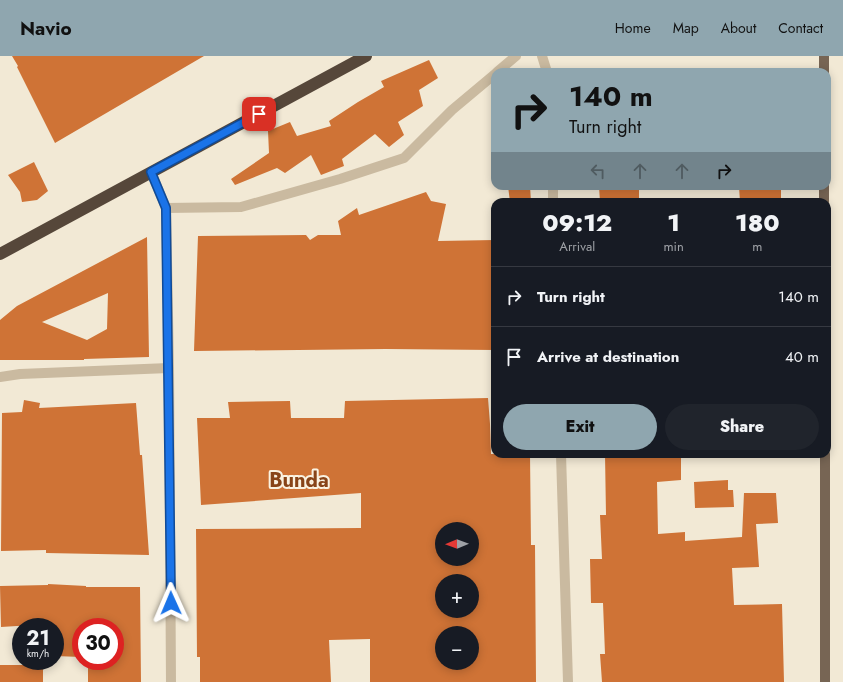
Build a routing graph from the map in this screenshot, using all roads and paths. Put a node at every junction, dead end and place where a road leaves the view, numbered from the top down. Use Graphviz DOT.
graph roads {
  1 [pos="366,56"];
  2 [pos="516,56"];
  3 [pos="542,56"];
  4 [pos="824,56"];
  5 [pos="502,68"];
  6 [pos="546,68"];
  7 [pos="824,68"];
  8 [pos="491,77"];
  9 [pos="151,172"];
  10 [pos="166,208"];
  11 [pos="0,254"];
  12 [pos="169,368"];
  13 [pos="0,377"];
  14 [pos="561,458"];
  15 [pos="825,458"];
  16 [pos="172,682"];
  17 [pos="568,682"];
  18 [pos="825,682"];
  1 -- 9 [label="highway"];
  2 -- 5 [label="street"];
  3 -- 6 [label="street"];
  4 -- 7 [label="main road"];
  8 -- 10 [label="street"];
  9 -- 10 [label="street"];
  9 -- 11 [label="highway"];
  10 -- 12 [label="street"];
  12 -- 13 [label="street"];
  12 -- 16 [label="street"];
  14 -- 17 [label="street"];
  15 -- 18 [label="main road"];
}
